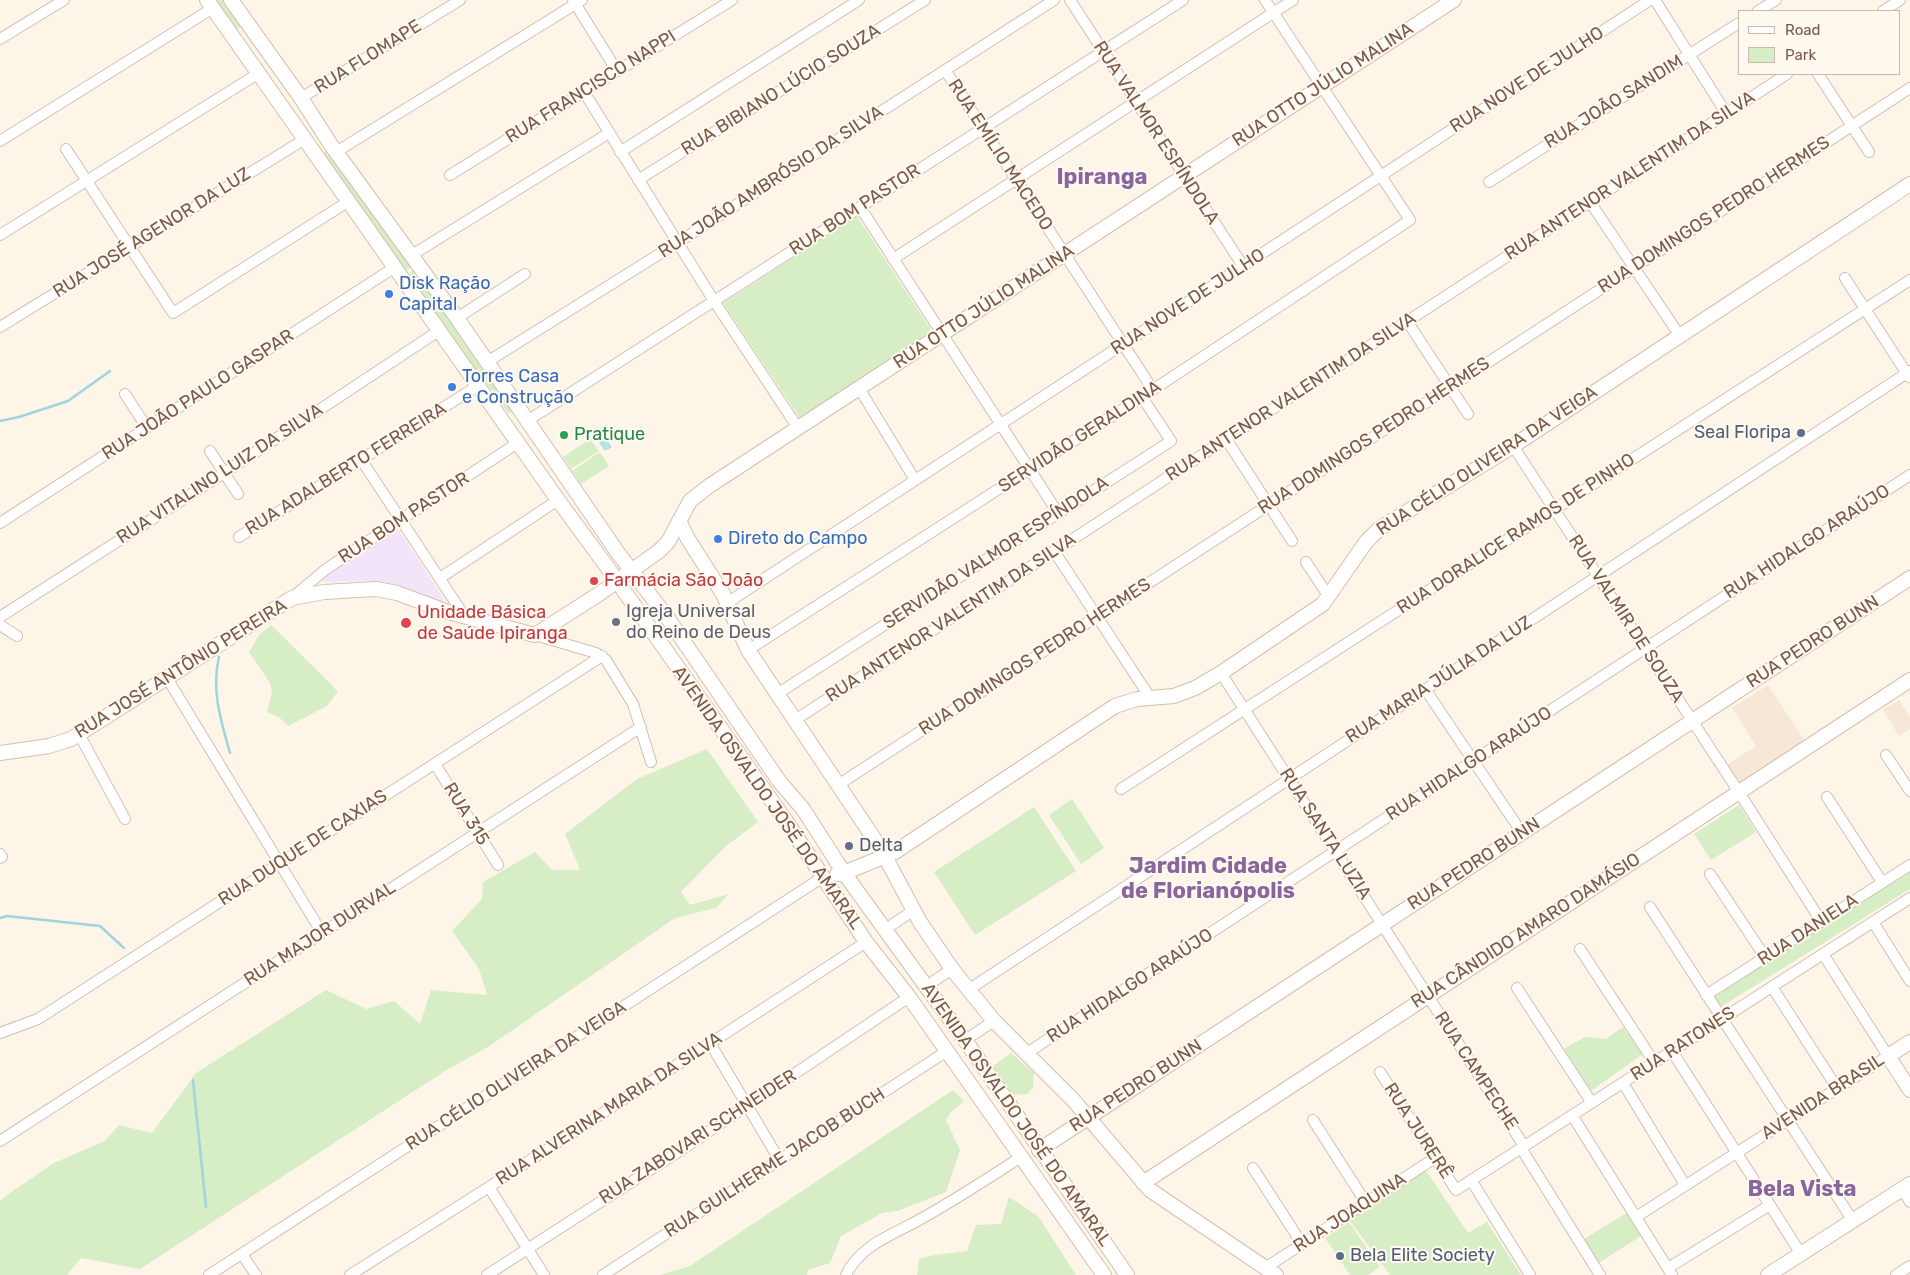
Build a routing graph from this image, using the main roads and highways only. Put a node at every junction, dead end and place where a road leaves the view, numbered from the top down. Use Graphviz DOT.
graph roads {
  1 [pos="231,0"];
  2 [pos="1454,0"];
  3 [pos="210,4"];
  4 [pos="256,36"];
  5 [pos="238,44"];
  6 [pos="1910,184"];
  7 [pos="479,385"];
  8 [pos="527,421"];
  9 [pos="679,521"];
  10 [pos="631,572"];
  11 [pos="1910,578"];
  12 [pos="616,582"];
  13 [pos="535,635"];
  14 [pos="1910,680"];
  15 [pos="0,753"];
  16 [pos="741,758"];
  17 [pos="779,781"];
  18 [pos="808,854"];
  19 [pos="884,857"];
  20 [pos="844,873"];
  21 [pos="866,942"];
  22 [pos="903,956"];
  23 [pos="1910,1042"];
  24 [pos="1910,1090"];
  25 [pos="1088,1117"];
  26 [pos="1039,1150"];
  27 [pos="1143,1183"];
  28 [pos="1906,1187"];
  29 [pos="1270,1271"];
  30 [pos="1104,1275"];
  31 [pos="1127,1275"];
  32 [pos="1770,1275"];
  1 -- 4 [label="main road, AVENIDA OSVALDO JOSÉ DO AMARAL"];
  2 -- 9 [label="main road, RUA OTTO JÚLIO MALINA"];
  3 -- 5 [label="main road, AVENIDA OSVALDO JOSÉ DO AMARAL"];
  4 -- 5 [label="main road"];
  4 -- 8 [label="main road, AVENIDA OSVALDO JOSÉ DO AMARAL"];
  5 -- 7 [label="main road, AVENIDA OSVALDO JOSÉ DO AMARAL"];
  6 -- 19 [label="main road, RUA CÉLIO OLIVEIRA DA VEIGA"];
  7 -- 8 [label="main road"];
  7 -- 12 [label="main road, AVENIDA OSVALDO JOSÉ DO AMARAL"];
  8 -- 10 [label="main road, AVENIDA OSVALDO JOSÉ DO AMARAL"];
  9 -- 10 [label="main road, RUA OTTO JÚLIO MALINA"];
  9 -- 19 [label="main road"];
  10 -- 12 [label="main road, RUA OTTO JÚLIO MALINA"];
  10 -- 17 [label="main road, AVENIDA OSVALDO JOSÉ DO AMARAL"];
  11 -- 25 [label="main road, RUA PEDRO BUNN"];
  12 -- 13 [label="main road, RUA OTTO JÚLIO MALINA"];
  12 -- 16 [label="main road, AVENIDA OSVALDO JOSÉ DO AMARAL"];
  13 -- 15 [label="main road, RUA JOSÉ ANTÔNIO PEREIRA"];
  14 -- 27 [label="main road, RUA CÂNDIDO AMARO DAMÁSIO"];
  16 -- 17 [label="main road"];
  16 -- 18 [label="main road, AVENIDA OSVALDO JOSÉ DO AMARAL"];
  17 -- 20 [label="main road, AVENIDA OSVALDO JOSÉ DO AMARAL"];
  18 -- 20 [label="main road"];
  18 -- 21 [label="main road, AVENIDA OSVALDO JOSÉ DO AMARAL"];
  19 -- 20 [label="main road, RUA CÉLIO OLIVEIRA DA VEIGA"];
  19 -- 25 [label="main road"];
  20 -- 22 [label="main road, AVENIDA OSVALDO JOSÉ DO AMARAL"];
  21 -- 22 [label="main road"];
  21 -- 30 [label="main road, AVENIDA OSVALDO JOSÉ DO AMARAL"];
  22 -- 26 [label="main road, AVENIDA OSVALDO JOSÉ DO AMARAL"];
  23 -- 24 [label="main road, AVENIDA BRASIL"];
  25 -- 26 [label="main road, RUA PEDRO BUNN"];
  25 -- 27 [label="main road"];
  26 -- 31 [label="main road, AVENIDA OSVALDO JOSÉ DO AMARAL"];
  27 -- 29 [label="main road"];
  28 -- 32 [label="main road"];
}
